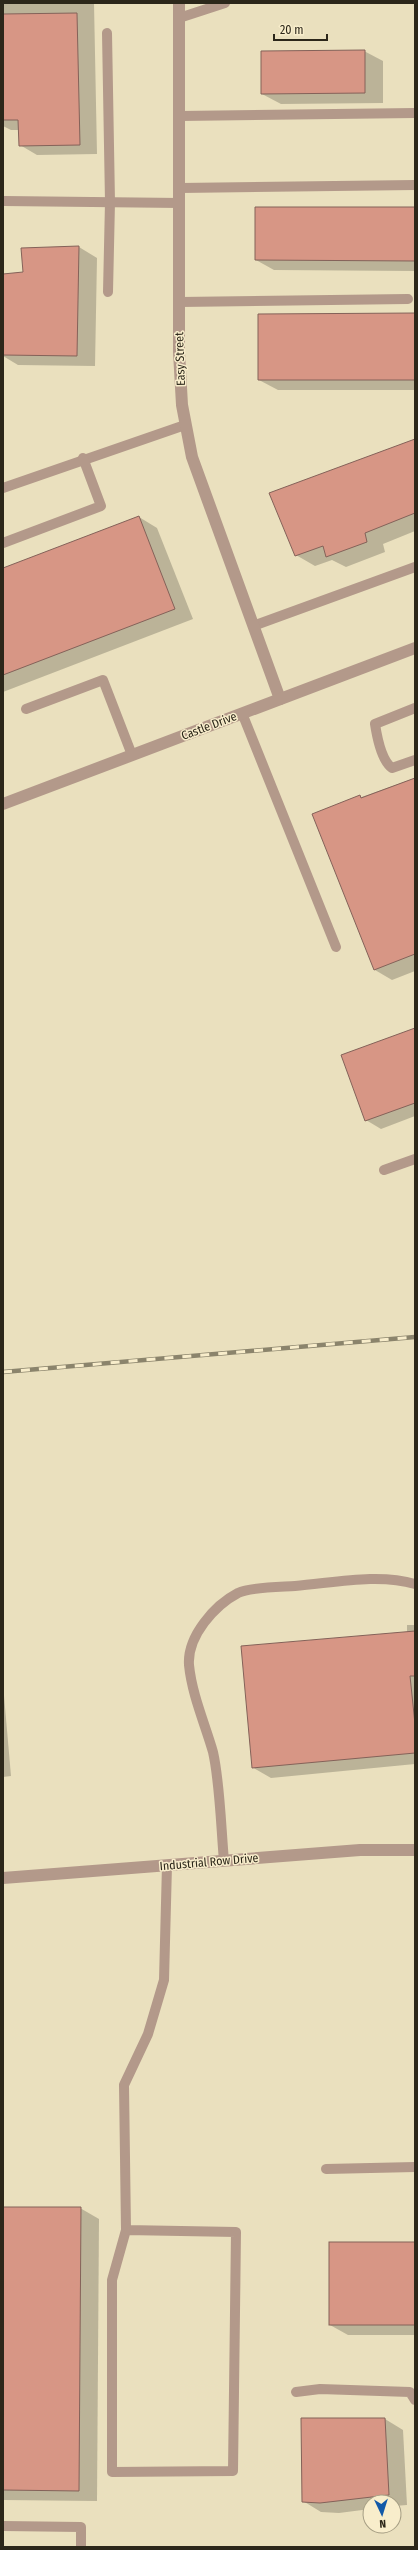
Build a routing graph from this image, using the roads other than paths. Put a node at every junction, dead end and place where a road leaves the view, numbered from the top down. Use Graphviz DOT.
graph roads {
  1 [pos="179,3"];
  2 [pos="225,3"];
  3 [pos="179,18"];
  4 [pos="107,33"];
  5 [pos="415,113"];
  6 [pos="180,116"];
  7 [pos="415,185"];
  8 [pos="180,188"];
  9 [pos="4,201"];
  10 [pos="110,202"];
  11 [pos="180,203"];
  12 [pos="108,292"];
  13 [pos="408,299"];
  14 [pos="180,302"];
  15 [pos="185,425"];
  16 [pos="83,458"];
  17 [pos="3,488"];
  18 [pos="3,543"];
  19 [pos="415,567"];
  20 [pos="253,626"];
  21 [pos="415,648"];
  22 [pos="280,699"];
  23 [pos="415,708"];
  24 [pos="26,709"];
  25 [pos="242,713"];
  26 [pos="132,755"];
  27 [pos="415,760"];
  28 [pos="3,804"];
  29 [pos="336,947"];
  30 [pos="415,1159"];
  31 [pos="384,1170"];
  32 [pos="415,1584"];
  33 [pos="415,1850"];
  34 [pos="224,1861"];
  35 [pos="167,1865"];
  36 [pos="3,1878"];
  37 [pos="415,2167"];
  38 [pos="326,2169"];
  39 [pos="126,2230"];
  40 [pos="296,2392"];
  41 [pos="415,2400"];
  42 [pos="3,2526"];
  43 [pos="81,2547"];
  1 -- 3 [label="street, Easy Street"];
  2 -- 3 [label="lane"];
  3 -- 6 [label="street, Easy Street"];
  4 -- 10 [label="lane"];
  5 -- 6 [label="lane"];
  6 -- 8 [label="street, Easy Street"];
  7 -- 8 [label="lane"];
  8 -- 11 [label="street, Easy Street"];
  9 -- 10 [label="lane"];
  10 -- 11 [label="lane"];
  10 -- 12 [label="lane"];
  11 -- 14 [label="street, Easy Street"];
  13 -- 14 [label="lane"];
  14 -- 15 [label="street, Easy Street"];
  15 -- 16 [label="lane"];
  15 -- 20 [label="street, Easy Street"];
  16 -- 17 [label="lane"];
  16 -- 18 [label="lane"];
  19 -- 20 [label="lane"];
  20 -- 22 [label="street, Easy Street"];
  21 -- 22 [label="street, Castle Drive"];
  22 -- 25 [label="street, Castle Drive"];
  23 -- 27 [label="lane"];
  24 -- 26 [label="lane"];
  25 -- 26 [label="street, Castle Drive"];
  25 -- 29 [label="lane"];
  26 -- 28 [label="street, Castle Drive"];
  30 -- 31 [label="lane"];
  32 -- 34 [label="lane"];
  33 -- 34 [label="street, Industrial Row Drive"];
  34 -- 35 [label="street, Industrial Row Drive"];
  35 -- 36 [label="street, Industrial Row Drive"];
  35 -- 39 [label="lane"];
  37 -- 38 [label="lane"];
  39 -- 39 [label="lane"];
  40 -- 41 [label="lane"];
  42 -- 43 [label="lane"];
}
